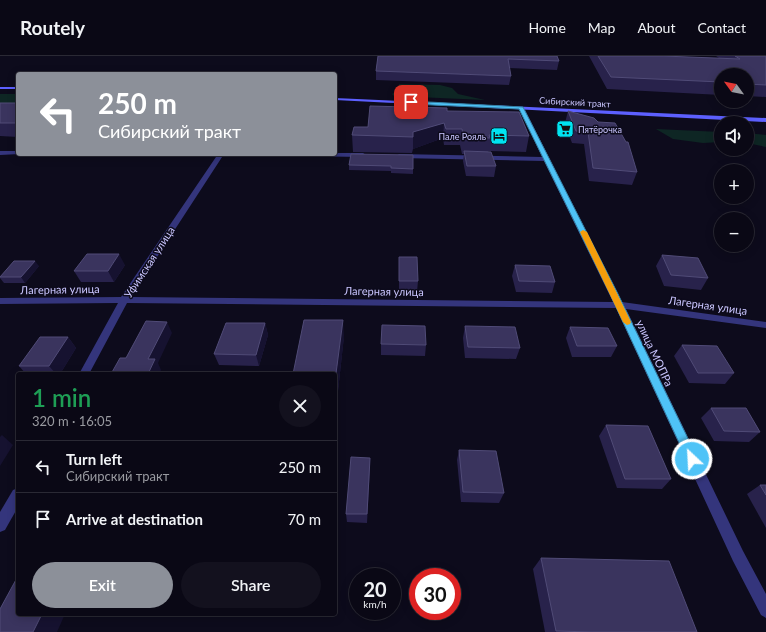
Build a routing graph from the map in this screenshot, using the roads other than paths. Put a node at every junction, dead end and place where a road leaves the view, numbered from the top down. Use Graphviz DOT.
graph roads {
  1 [pos="0,88"];
  2 [pos="16,88"];
  3 [pos="337,99"];
  4 [pos="521,108"];
  5 [pos="766,120"];
  6 [pos="0,153"];
  7 [pos="16,153"];
  8 [pos="337,155"];
  9 [pos="368,155"];
  10 [pos="220,156"];
  11 [pos="392,156"];
  12 [pos="547,159"];
  13 [pos="124,300"];
  14 [pos="0,302"];
  15 [pos="619,305"];
  16 [pos="766,325"];
  17 [pos="85,372"];
  18 [pos="16,497"];
  19 [pos="0,525"];
  20 [pos="766,610"];
  1 -- 2 [label="main road"];
  3 -- 4 [label="main road, Сибирский тракт"];
  4 -- 5 [label="main road, Сибирский тракт"];
  4 -- 12 [label="street, улица МОПРа"];
  6 -- 7 [label="street"];
  8 -- 9 [label="street"];
  10 -- 13 [label="street, Уфимская улица"];
  11 -- 12 [label="street"];
  12 -- 15 [label="street, улица МОПРа"];
  13 -- 14 [label="street, Лагерная улица"];
  13 -- 15 [label="street, Лагерная улица"];
  13 -- 17 [label="street, Уфимская улица"];
  15 -- 16 [label="street, Лагерная улица"];
  15 -- 20 [label="street, улица МОПРа"];
  18 -- 19 [label="street"];
}
